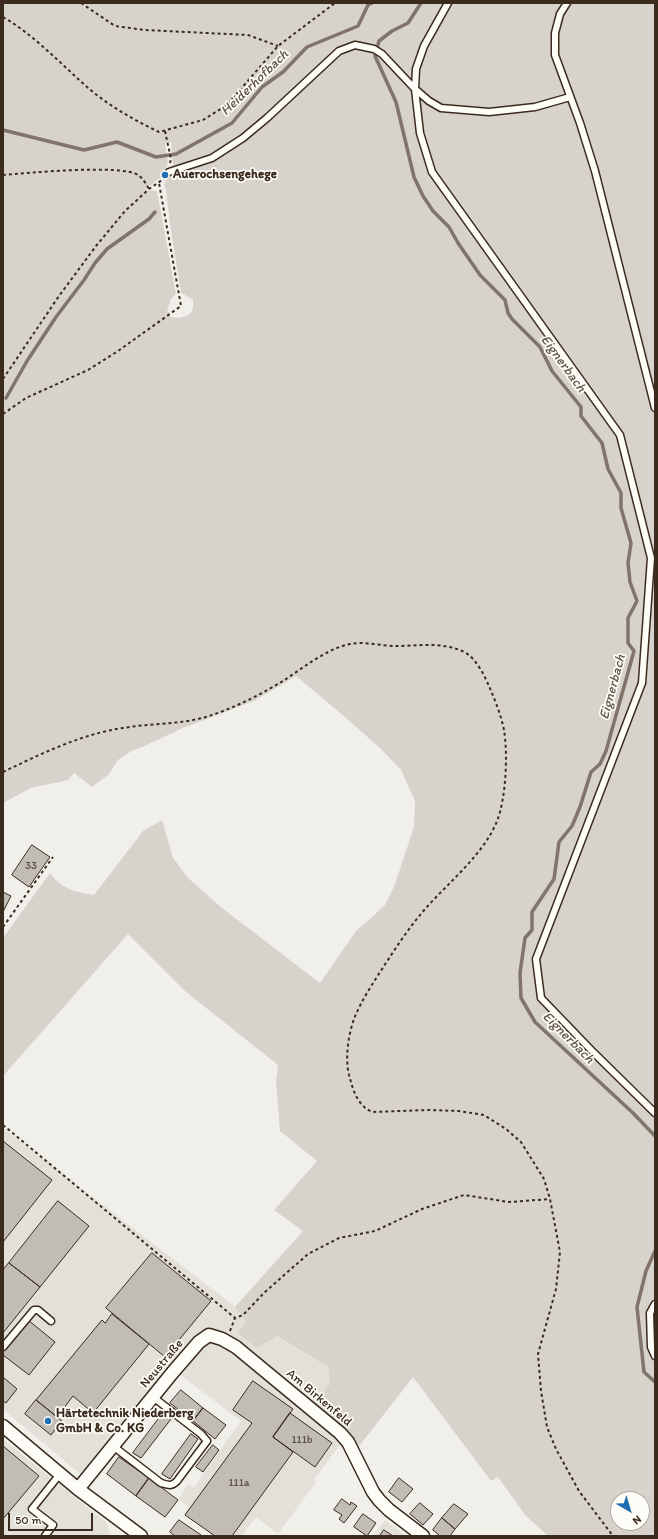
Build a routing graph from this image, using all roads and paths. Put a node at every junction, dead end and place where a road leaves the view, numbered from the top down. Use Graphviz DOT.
graph roads {
  1 [pos="81,3"];
  2 [pos="335,3"];
  3 [pos="448,3"];
  4 [pos="567,3"];
  5 [pos="3,17"];
  6 [pos="278,46"];
  7 [pos="415,89"];
  8 [pos="570,97"];
  9 [pos="165,131"];
  10 [pos="169,172"];
  11 [pos="3,175"];
  12 [pos="159,183"];
  13 [pos="149,189"];
  14 [pos="3,379"];
  15 [pos="655,408"];
  16 [pos="3,414"];
  17 [pos="3,772"];
  18 [pos="53,857"];
  19 [pos="3,927"];
  20 [pos="655,1113"];
  21 [pos="3,1125"];
  22 [pos="550,1199"];
  23 [pos="655,1304"];
  24 [pos="235,1318"];
  25 [pos="51,1321"];
  26 [pos="230,1330"];
  27 [pos="209,1335"];
  28 [pos="3,1347"];
  29 [pos="655,1356"];
  30 [pos="153,1397"];
  31 [pos="3,1426"];
  32 [pos="113,1446"];
  33 [pos="60,1474"];
  34 [pos="78,1489"];
  35 [pos="45,1536"];
  36 [pos="141,1536"];
  37 [pos="423,1536"];
  38 [pos="613,1536"];
  1 -- 6 [label="path"];
  2 -- 6 [label="path"];
  3 -- 7 [label="lane"];
  4 -- 8 [label="lane"];
  5 -- 9 [label="path"];
  6 -- 9 [label="path"];
  7 -- 8 [label="lane"];
  7 -- 10 [label="lane"];
  7 -- 20 [label="lane"];
  8 -- 15 [label="lane"];
  9 -- 10 [label="path"];
  10 -- 12 [label="path"];
  11 -- 13 [label="path"];
  12 -- 13 [label="path"];
  12 -- 16 [label="path"];
  13 -- 14 [label="path"];
  17 -- 22 [label="path"];
  18 -- 19 [label="path"];
  21 -- 24 [label="path"];
  22 -- 24 [label="path"];
  22 -- 38 [label="path"];
  23 -- 29 [label="lane"];
  24 -- 26 [label="path"];
  25 -- 28 [label="lane"];
  27 -- 30 [label="street, Neustraße"];
  27 -- 37 [label="street, Am Birkenfeld"];
  30 -- 32 [label="street, Neustraße"];
  30 -- 32 [label="lane"];
  31 -- 33 [label="street"];
  32 -- 34 [label="street, Neustraße"];
  33 -- 34 [label="street"];
  33 -- 35 [label="lane"];
  34 -- 36 [label="street"];
}
